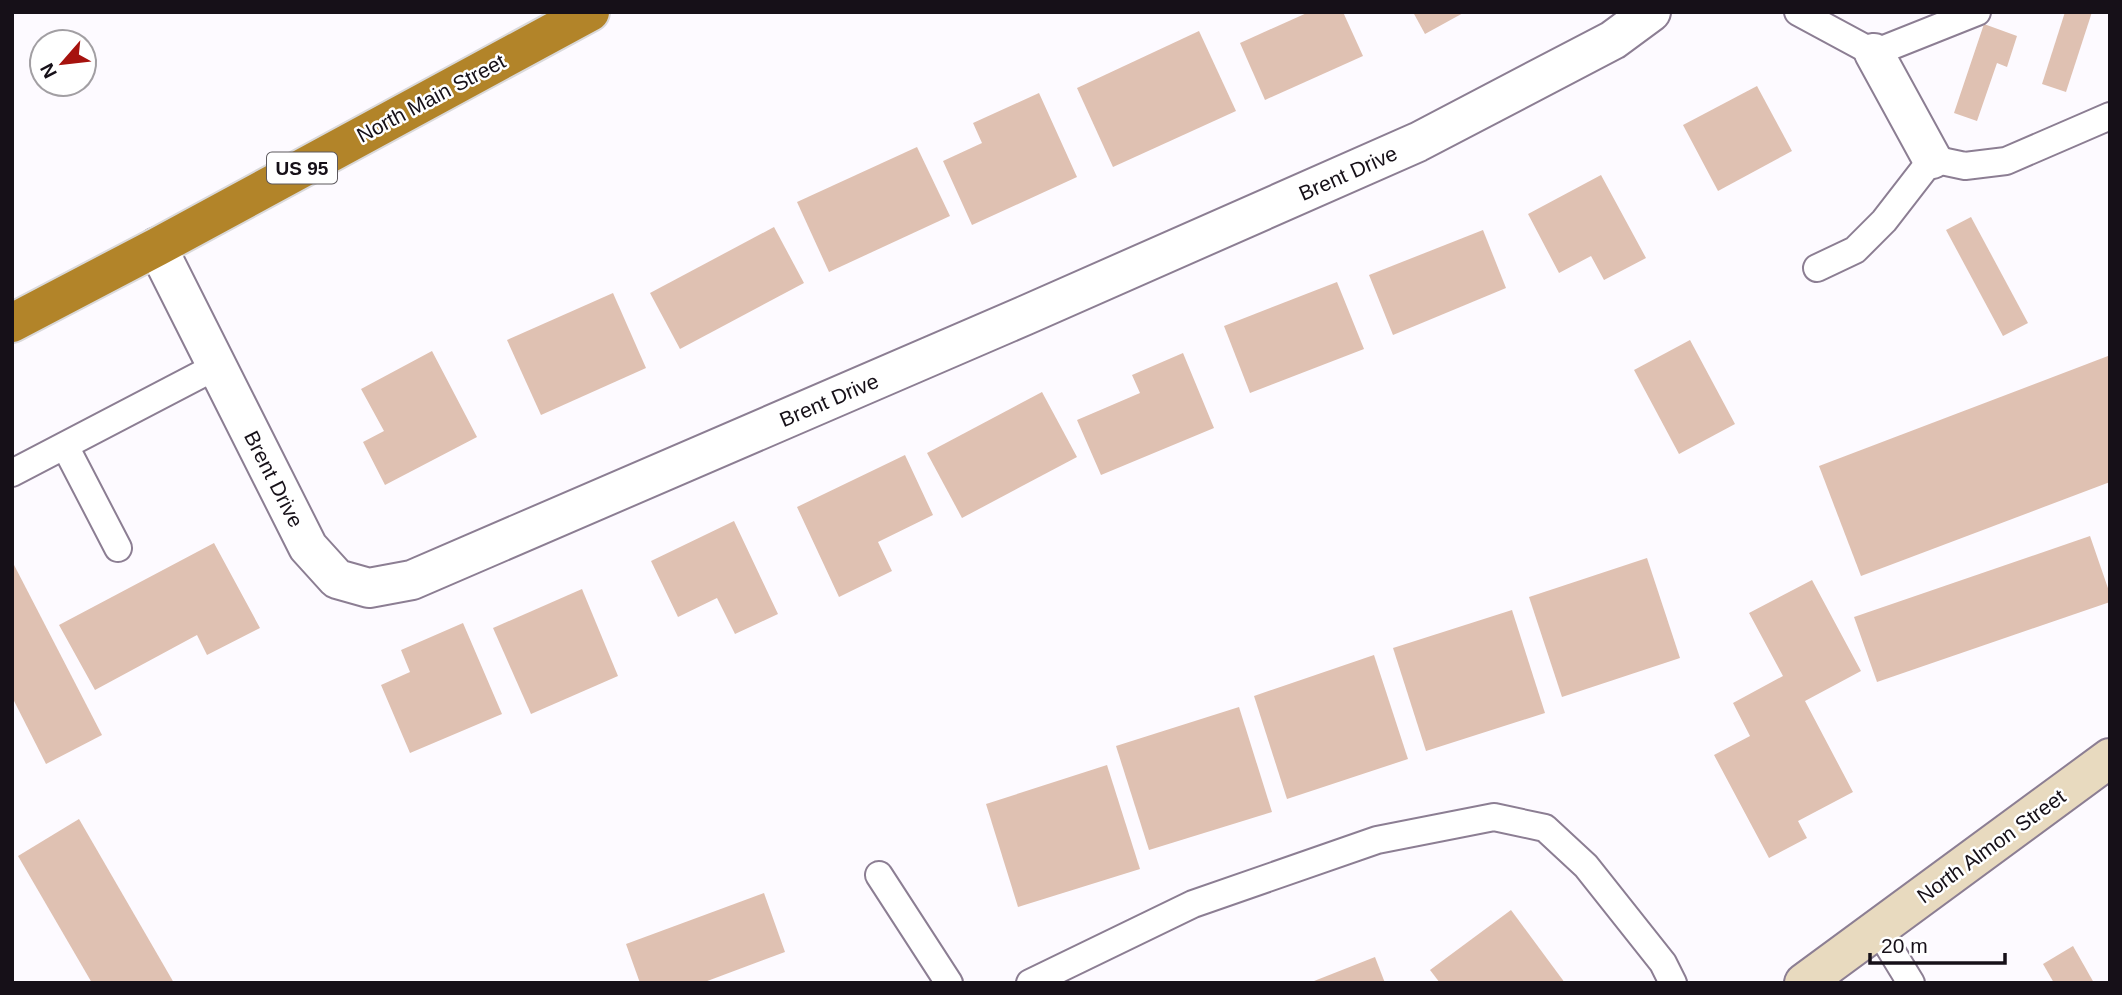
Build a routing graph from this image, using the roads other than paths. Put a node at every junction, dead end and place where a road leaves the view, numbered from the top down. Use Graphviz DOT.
graph roads {
  1 [pos="590,12"];
  2 [pos="1651,12"];
  3 [pos="1798,12"];
  4 [pos="1977,12"];
  5 [pos="1874,53"];
  6 [pos="2110,116"];
  7 [pos="1932,159"];
  8 [pos="157,247"];
  9 [pos="1817,268"];
  10 [pos="12,323"];
  11 [pos="217,366"];
  12 [pos="65,446"];
  13 [pos="12,473"];
  14 [pos="118,548"];
  15 [pos="2110,758"];
  16 [pos="879,875"];
  17 [pos="1878,929"];
  18 [pos="949,983"];
  19 [pos="1030,983"];
  20 [pos="1673,983"];
  21 [pos="1804,983"];
  22 [pos="1910,983"];
  1 -- 8 [label="highway, North Main Street / US 95"];
  2 -- 11 [label="street, Brent Drive"];
  3 -- 5 [label="lane"];
  4 -- 5 [label="lane"];
  5 -- 7 [label="street"];
  6 -- 7 [label="lane"];
  7 -- 9 [label="lane"];
  8 -- 10 [label="highway, North Main Street / US 95"];
  8 -- 11 [label="street, Brent Drive"];
  11 -- 12 [label="lane"];
  12 -- 13 [label="lane"];
  12 -- 14 [label="lane"];
  15 -- 17 [label="street, North Almon Street"];
  16 -- 18 [label="lane"];
  17 -- 21 [label="street, North Almon Street"];
  17 -- 22 [label="lane"];
  19 -- 20 [label="lane"];
}
